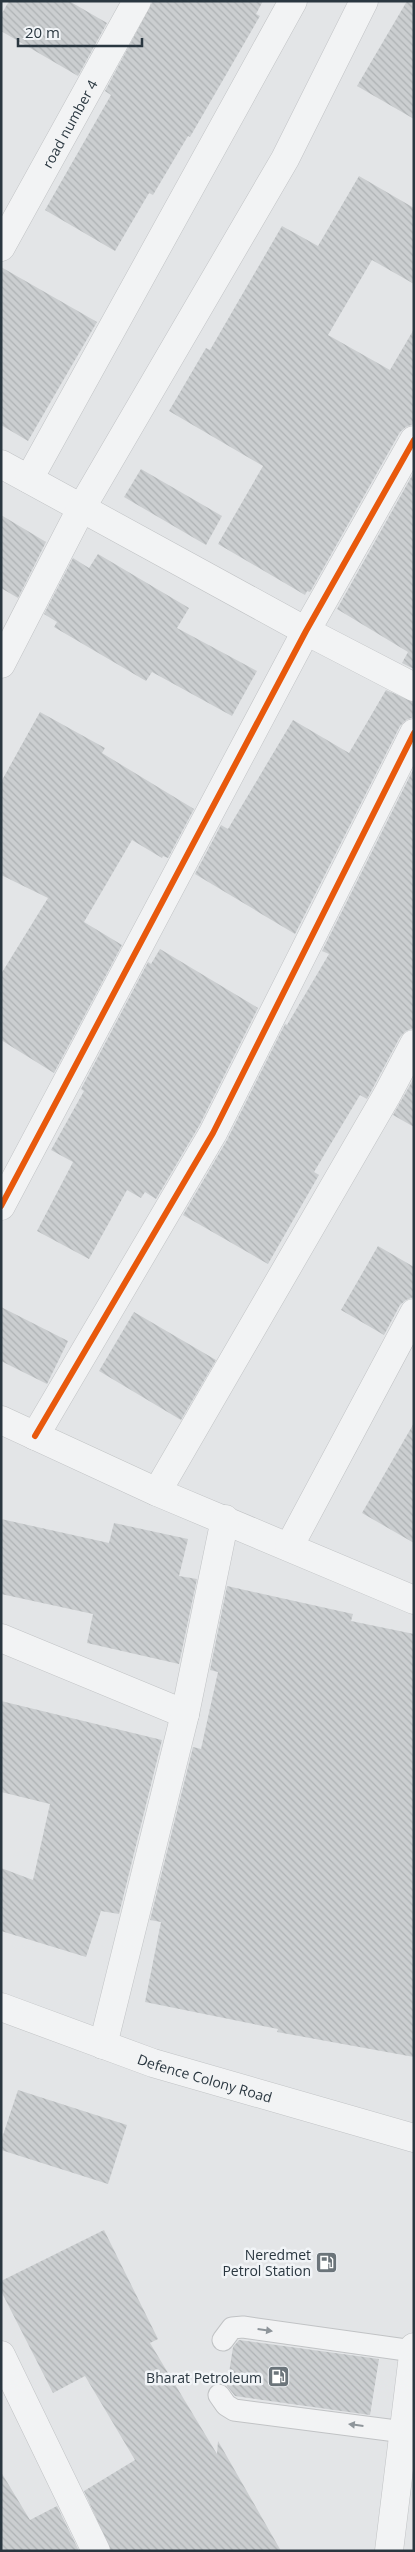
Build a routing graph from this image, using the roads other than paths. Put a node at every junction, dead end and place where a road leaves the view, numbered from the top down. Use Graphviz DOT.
graph roads {
  1 [pos="137,1"];
  2 [pos="292,1"];
  3 [pos="364,1"];
  4 [pos="1,247"];
  5 [pos="414,440"];
  6 [pos="1,464"];
  7 [pos="29,479"];
  8 [pos="82,507"];
  9 [pos="306,631"];
  10 [pos="1,664"];
  11 [pos="414,687"];
  12 [pos="414,733"];
  13 [pos="414,1044"];
  14 [pos="1,1206"];
  15 [pos="414,1313"];
  16 [pos="1,1420"];
  17 [pos="35,1436"];
  18 [pos="158,1492"];
  19 [pos="225,1519"];
  20 [pos="289,1547"];
  21 [pos="414,1600"];
  22 [pos="1,1638"];
  23 [pos="185,1714"];
  24 [pos="3,2010"];
  25 [pos="104,2045"];
  26 [pos="414,2138"];
  27 [pos="223,2340"];
  28 [pos="414,2347"];
  29 [pos="413,2351"];
  30 [pos="1,2355"];
  31 [pos="219,2395"];
  32 [pos="404,2432"];
  33 [pos="96,2551"];
  34 [pos="389,2551"];
  1 -- 4 [label="street, road number 4"];
  2 -- 7 [label="street"];
  3 -- 8 [label="street"];
  5 -- 9 [label="street"];
  6 -- 7 [label="street"];
  7 -- 8 [label="street"];
  8 -- 9 [label="street"];
  8 -- 10 [label="street"];
  9 -- 11 [label="street"];
  9 -- 14 [label="street"];
  12 -- 17 [label="street"];
  13 -- 18 [label="street"];
  15 -- 20 [label="street"];
  16 -- 17 [label="street"];
  17 -- 18 [label="street"];
  18 -- 19 [label="street"];
  19 -- 20 [label="street"];
  19 -- 23 [label="street"];
  20 -- 21 [label="street"];
  22 -- 23 [label="street"];
  23 -- 25 [label="street"];
  24 -- 25 [label="street, Defence Colony Road"];
  25 -- 26 [label="street, Defence Colony Road"];
  27 -- 29 [label="lane, one-way"];
  28 -- 29 [label="street"];
  29 -- 32 [label="street"];
  30 -- 33 [label="street"];
  32 -- 31 [label="lane, one-way"];
  32 -- 34 [label="street"];
}
